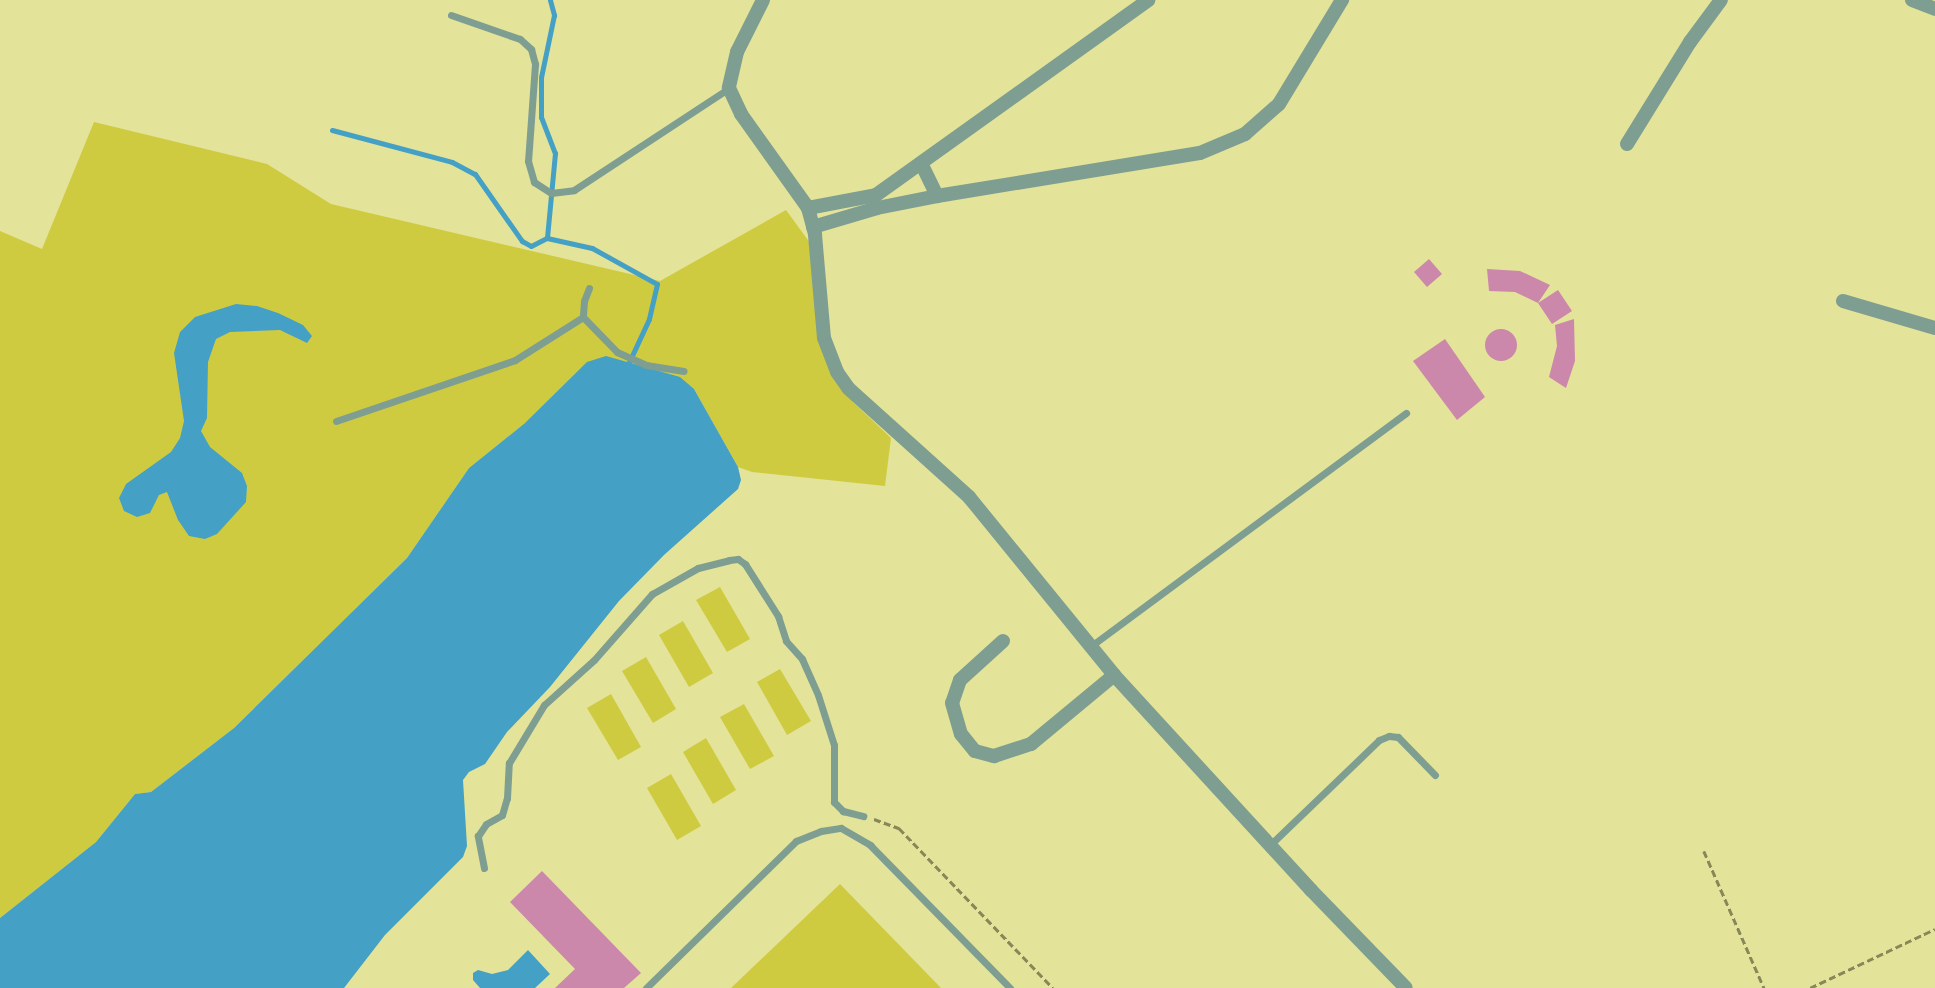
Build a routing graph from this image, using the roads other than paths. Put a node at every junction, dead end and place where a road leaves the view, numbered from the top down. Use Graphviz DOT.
graph roads {
  1 [pos="763,0"];
  2 [pos="1148,0"];
  3 [pos="1342,0"];
  4 [pos="1721,0"];
  5 [pos="1912,0"];
  6 [pos="1935,9"];
  7 [pos="451,15"];
  8 [pos="729,88"];
  9 [pos="1627,144"];
  10 [pos="921,163"];
  11 [pos="937,196"];
  12 [pos="876,202"];
  13 [pos="808,208"];
  14 [pos="813,227"];
  15 [pos="589,288"];
  16 [pos="1843,301"];
  17 [pos="583,317"];
  18 [pos="1935,328"];
  19 [pos="684,371"];
  20 [pos="1406,413"];
  21 [pos="335,421"];
  22 [pos="1003,641"];
  23 [pos="1090,647"];
  24 [pos="1114,675"];
  25 [pos="1435,775"];
  26 [pos="863,816"];
  27 [pos="1270,845"];
  28 [pos="484,868"];
  29 [pos="646,988"];
  30 [pos="1010,988"];
  31 [pos="1406,988"];
  1 -- 8 [label="street"];
  2 -- 10 [label="street"];
  3 -- 11 [label="street"];
  4 -- 9 [label="street"];
  5 -- 6 [label="street"];
  7 -- 8 [label="lane"];
  8 -- 13 [label="street"];
  10 -- 11 [label="street"];
  10 -- 12 [label="street"];
  11 -- 12 [label="street"];
  12 -- 13 [label="street"];
  12 -- 14 [label="street"];
  13 -- 14 [label="street"];
  14 -- 23 [label="street"];
  15 -- 17 [label="lane"];
  16 -- 18 [label="street"];
  17 -- 19 [label="lane"];
  17 -- 21 [label="lane"];
  20 -- 23 [label="lane"];
  22 -- 24 [label="street"];
  23 -- 24 [label="street"];
  24 -- 27 [label="street"];
  25 -- 27 [label="lane"];
  26 -- 28 [label="lane"];
  27 -- 31 [label="street"];
  29 -- 30 [label="lane"];
}
